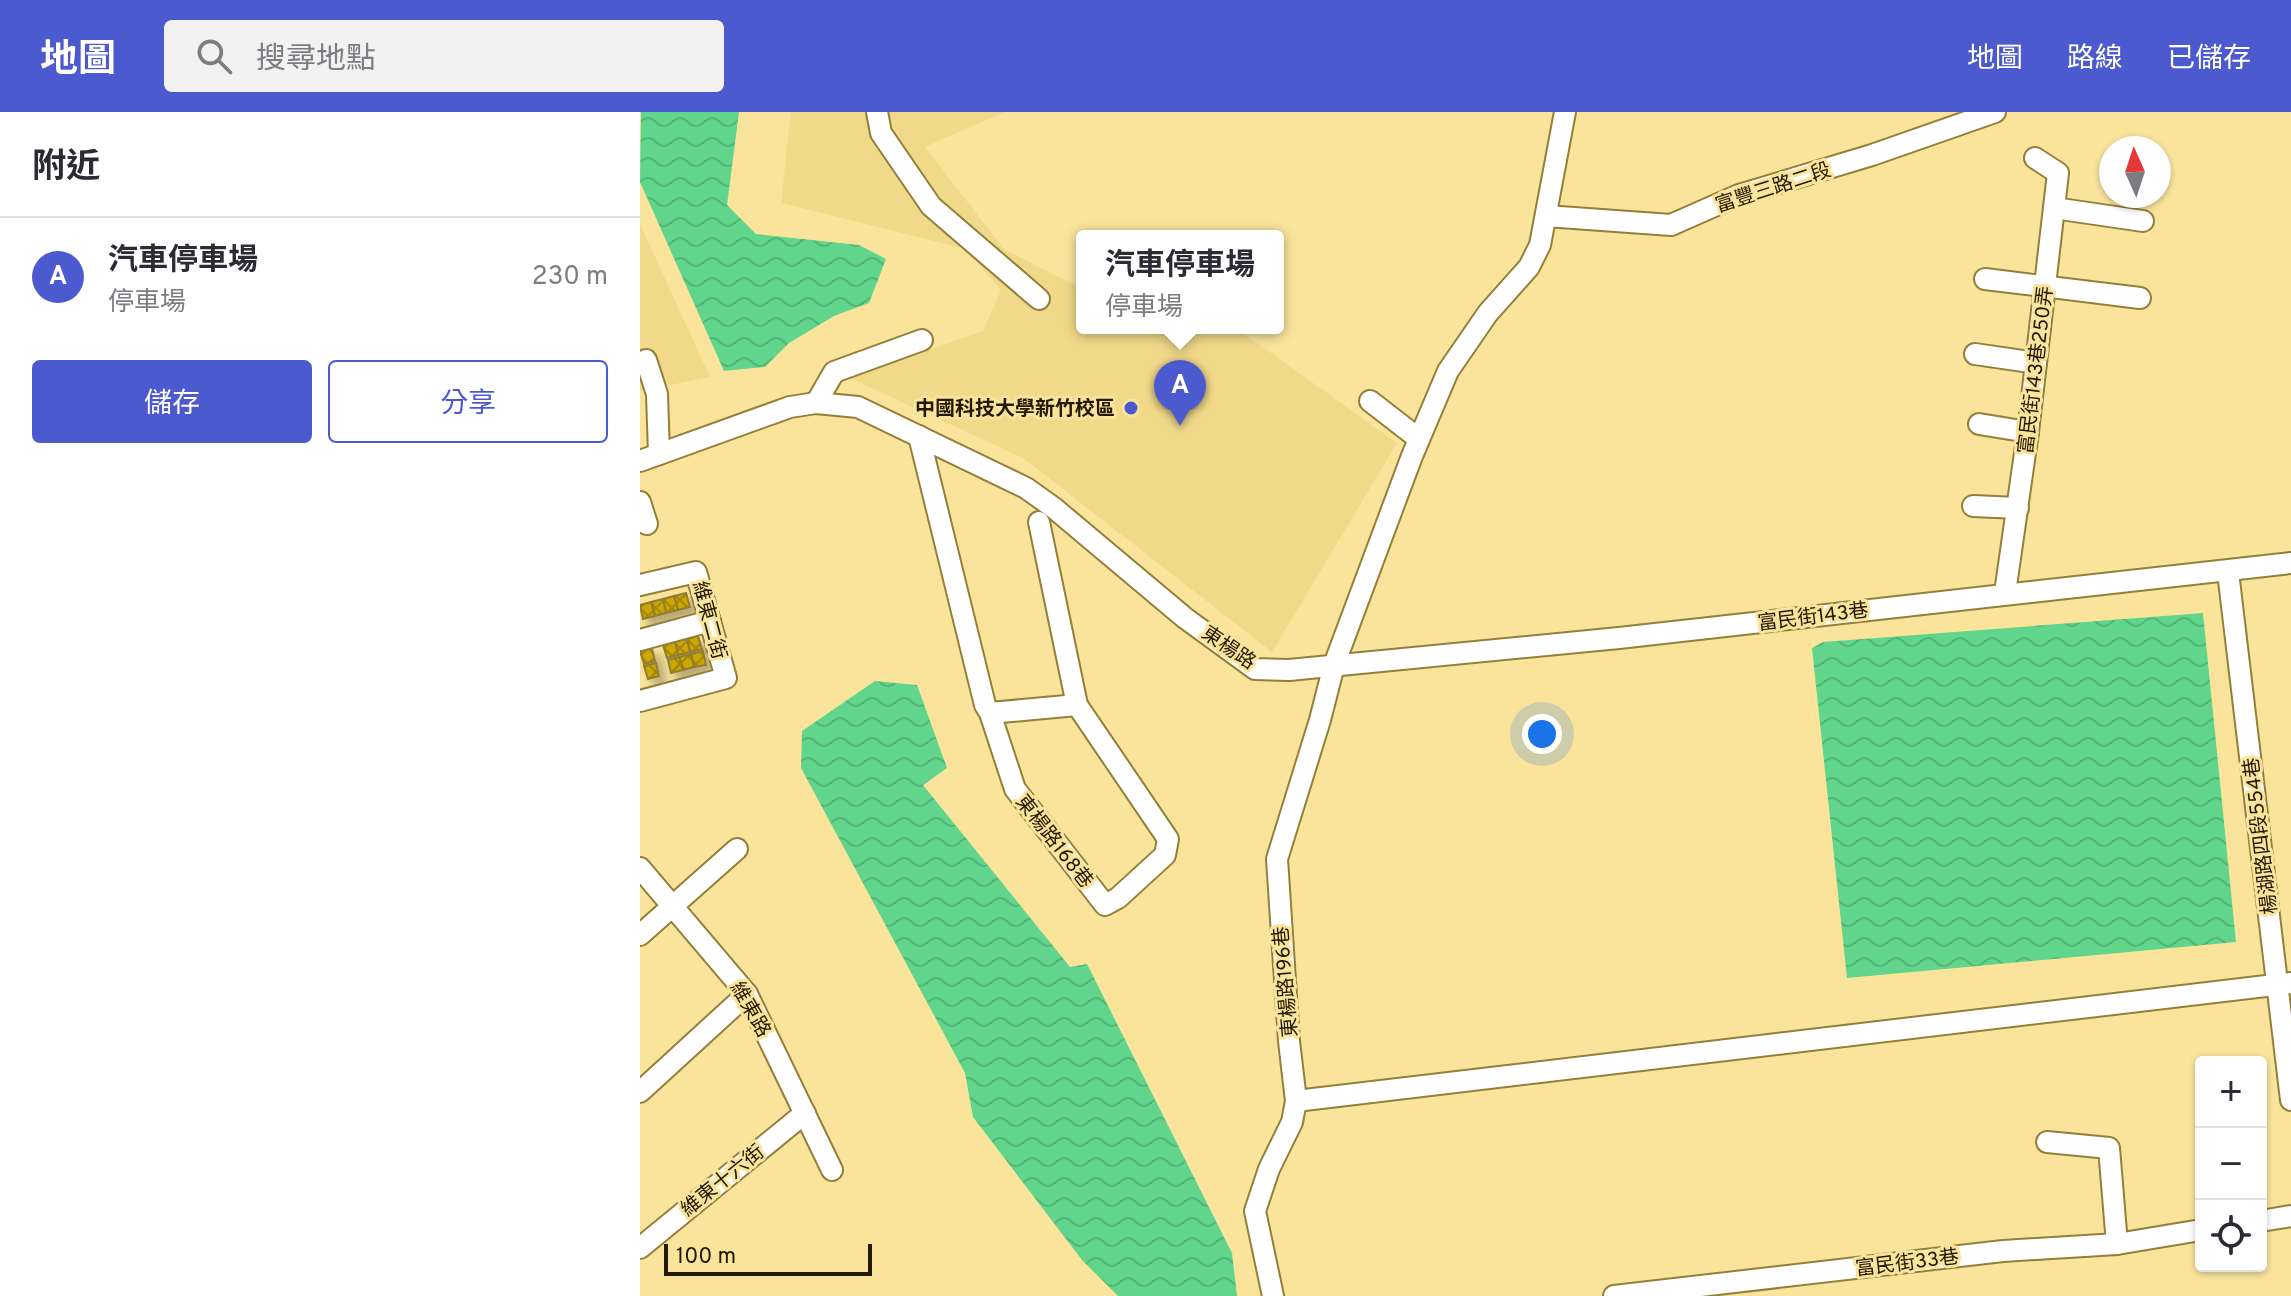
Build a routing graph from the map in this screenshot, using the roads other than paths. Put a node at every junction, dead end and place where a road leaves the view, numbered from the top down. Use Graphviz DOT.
graph roads {
  1 [pos="877,112"];
  2 [pos="1565,112"];
  3 [pos="1995,112"];
  4 [pos="2035,158"];
  5 [pos="2054,208"];
  6 [pos="1546,216"];
  7 [pos="2143,221"];
  8 [pos="1985,279"];
  9 [pos="2045,286"];
  10 [pos="2140,298"];
  11 [pos="1039,299"];
  12 [pos="922,340"];
  13 [pos="1975,354"];
  14 [pos="646,360"];
  15 [pos="2036,363"];
  16 [pos="1370,401"];
  17 [pos="816,403"];
  18 [pos="1979,424"];
  19 [pos="2028,432"];
  20 [pos="919,436"];
  21 [pos="1419,439"];
  22 [pos="649,457"];
  23 [pos="640,502"];
  24 [pos="1973,506"];
  25 [pos="2018,508"];
  26 [pos="1039,522"];
  27 [pos="647,524"];
  28 [pos="2291,563"];
  29 [pos="2228,572"];
  30 [pos="640,585"];
  31 [pos="2005,593"];
  32 [pos="710,621"];
  33 [pos="640,640"];
  34 [pos="1334,665"];
  35 [pos="640,701"];
  36 [pos="1077,705"];
  37 [pos="990,713"];
  38 [pos="737,849"];
  39 [pos="640,868"];
  40 [pos="672,905"];
  41 [pos="640,935"];
  42 [pos="2284,984"];
  43 [pos="747,994"];
  44 [pos="640,1092"];
  45 [pos="2291,1100"];
  46 [pos="1296,1101"];
  47 [pos="805,1113"];
  48 [pos="2047,1142"];
  49 [pos="832,1170"];
  50 [pos="2291,1216"];
  51 [pos="2267,1220"];
  52 [pos="2195,1231"];
  53 [pos="2117,1244"];
  54 [pos="640,1248"];
  55 [pos="1752,1288"];
  56 [pos="1273,1296"];
  57 [pos="1614,1296"];
  1 -- 11 [label="street"];
  2 -- 6 [label="street"];
  3 -- 6 [label="street, 富豐三路二段"];
  4 -- 5 [label="street, 富民街143巷250弄"];
  5 -- 7 [label="street"];
  5 -- 9 [label="street, 富民街143巷250弄"];
  6 -- 21 [label="street"];
  8 -- 9 [label="street"];
  9 -- 10 [label="street"];
  9 -- 15 [label="street, 富民街143巷250弄"];
  12 -- 17 [label="street"];
  13 -- 15 [label="street"];
  14 -- 22 [label="street"];
  15 -- 19 [label="street, 富民街143巷250弄"];
  16 -- 21 [label="street"];
  17 -- 20 [label="street, 東楊路"];
  17 -- 22 [label="street, 東楊路"];
  18 -- 19 [label="street"];
  19 -- 25 [label="street, 富民街143巷250弄"];
  20 -- 34 [label="street, 東楊路"];
  20 -- 37 [label="street, 東楊路168巷"];
  21 -- 34 [label="street"];
  23 -- 27 [label="street"];
  24 -- 25 [label="street"];
  25 -- 31 [label="street, 富民街143巷250弄"];
  26 -- 36 [label="street, 東楊路168巷"];
  28 -- 29 [label="street, 富民街143巷"];
  29 -- 31 [label="street, 富民街143巷"];
  29 -- 42 [label="street, 楊湖路四段554巷"];
  30 -- 32 [label="street, 維東二街"];
  31 -- 34 [label="street, 富民街143巷"];
  32 -- 33 [label="street"];
  32 -- 35 [label="street, 維東二街"];
  34 -- 46 [label="street, 東楊路196巷"];
  36 -- 37 [label="street"];
  36 -- 37 [label="street, 東楊路168巷"];
  38 -- 40 [label="street"];
  39 -- 40 [label="street, 維東路"];
  40 -- 41 [label="street"];
  40 -- 43 [label="street, 維東路"];
  42 -- 45 [label="street, 楊湖路四段554巷"];
  42 -- 46 [label="street"];
  43 -- 44 [label="street"];
  43 -- 47 [label="street, 維東路"];
  46 -- 56 [label="street, 東楊路196巷"];
  47 -- 49 [label="street, 維東路"];
  47 -- 54 [label="street, 維東十六街"];
  48 -- 53 [label="street"];
  50 -- 51 [label="street"];
  52 -- 53 [label="street, 富民街33巷"];
  53 -- 55 [label="street, 富民街33巷"];
  55 -- 57 [label="street, 富民街33巷"];
}
